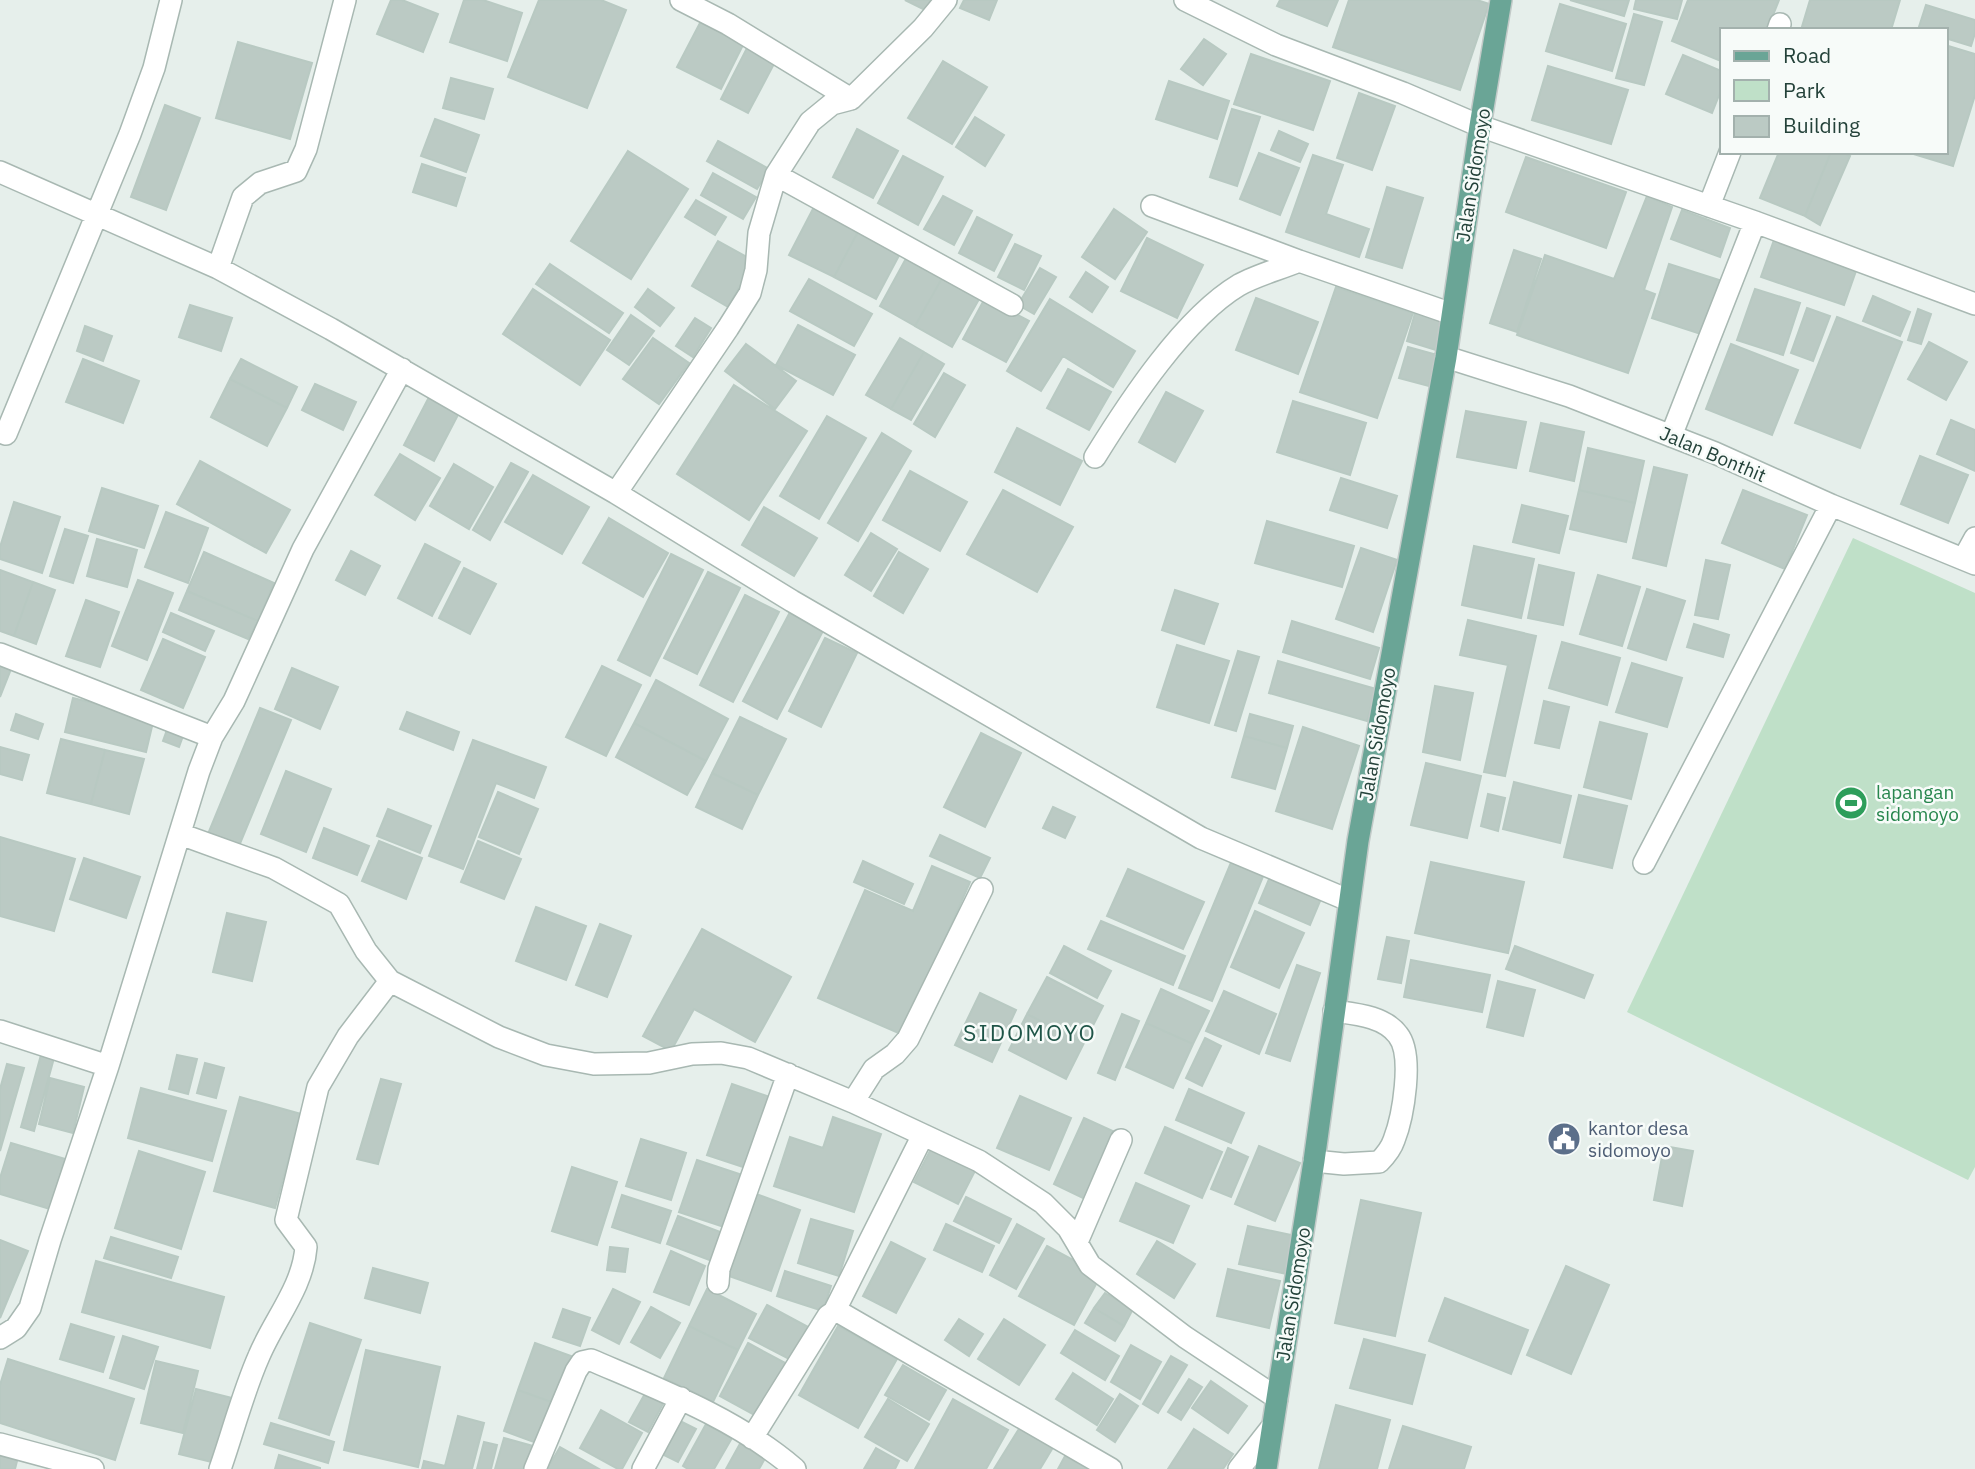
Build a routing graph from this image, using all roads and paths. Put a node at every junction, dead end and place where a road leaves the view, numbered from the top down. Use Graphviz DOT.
graph roads {
  1 [pos="171,0"];
  2 [pos="345,0"];
  3 [pos="681,0"];
  4 [pos="946,0"];
  5 [pos="1185,0"];
  6 [pos="1501,0"];
  7 [pos="851,99"];
  8 [pos="1480,126"];
  9 [pos="1729,154"];
  10 [pos="0,172"];
  11 [pos="776,175"];
  12 [pos="1152,206"];
  13 [pos="1709,206"];
  14 [pos="97,213"];
  15 [pos="1755,222"];
  16 [pos="1299,261"];
  17 [pos="218,268"];
  18 [pos="1975,304"];
  19 [pos="1012,305"];
  20 [pos="1452,314"];
  21 [pos="1446,357"];
  22 [pos="402,369"];
  23 [pos="1671,436"];
  24 [pos="2,438"];
  25 [pos="1095,457"];
  26 [pos="616,494"];
  27 [pos="1830,505"];
  28 [pos="1975,538"];
  29 [pos="1970,561"];
  30 [pos="0,654"];
  31 [pos="212,737"];
  32 [pos="180,834"];
  33 [pos="1644,863"];
  34 [pos="982,889"];
  35 [pos="1348,900"];
  36 [pos="390,981"];
  37 [pos="1334,1010"];
  38 [pos="0,1031"];
  39 [pos="107,1066"];
  40 [pos="788,1074"];
  41 [pos="853,1102"];
  42 [pos="923,1135"];
  43 [pos="1121,1140"];
  44 [pos="1314,1161"];
  45 [pos="1077,1242"];
  46 [pos="718,1283"];
  47 [pos="834,1312"];
  48 [pos="0,1338"];
  49 [pos="681,1398"];
  50 [pos="1277,1398"];
  51 [pos="1272,1427"];
  52 [pos="752,1438"];
  53 [pos="0,1444"];
  54 [pos="93,1469"];
  55 [pos="220,1469"];
  56 [pos="535,1469"];
  57 [pos="643,1469"];
  58 [pos="795,1469"];
  59 [pos="1111,1469"];
  60 [pos="1239,1469"];
  61 [pos="1266,1469"];
  1 -- 14 [label="street"];
  2 -- 17 [label="street"];
  3 -- 7 [label="street"];
  4 -- 7 [label="street"];
  5 -- 8 [label="street"];
  6 -- 8 [label="main road, Jalan Sidomoyo"];
  7 -- 11 [label="street"];
  8 -- 13 [label="street"];
  8 -- 20 [label="main road, Jalan Sidomoyo"];
  9 -- 13 [label="street"];
  10 -- 14 [label="street"];
  11 -- 19 [label="street"];
  11 -- 26 [label="street"];
  12 -- 16 [label="street"];
  13 -- 15 [label="street"];
  14 -- 17 [label="street"];
  14 -- 24 [label="street"];
  15 -- 18 [label="street"];
  15 -- 23 [label="street"];
  16 -- 20 [label="street"];
  16 -- 25 [label="street"];
  17 -- 22 [label="street"];
  20 -- 21 [label="main road, Jalan Sidomoyo"];
  21 -- 23 [label="street, Jalan Bonthit"];
  21 -- 35 [label="main road, Jalan Sidomoyo"];
  22 -- 26 [label="street"];
  22 -- 31 [label="street"];
  23 -- 27 [label="street, Jalan Bonthit"];
  26 -- 35 [label="street"];
  27 -- 29 [label="street, Jalan Bonthit"];
  27 -- 33 [label="street"];
  28 -- 29 [label="street"];
  30 -- 31 [label="street"];
  31 -- 32 [label="street"];
  32 -- 36 [label="street"];
  32 -- 39 [label="street"];
  34 -- 41 [label="street"];
  35 -- 37 [label="main road, Jalan Sidomoyo"];
  36 -- 40 [label="street"];
  36 -- 55 [label="street"];
  37 -- 44 [label="main road, Jalan Sidomoyo"];
  37 -- 44 [label="street"];
  38 -- 39 [label="street"];
  39 -- 48 [label="street"];
  40 -- 41 [label="street"];
  40 -- 46 [label="street"];
  41 -- 42 [label="street"];
  42 -- 45 [label="street"];
  42 -- 47 [label="street"];
  43 -- 45 [label="street"];
  44 -- 50 [label="main road, Jalan Sidomoyo"];
  45 -- 50 [label="street"];
  47 -- 52 [label="street"];
  47 -- 59 [label="street"];
  49 -- 52 [label="street"];
  49 -- 56 [label="street"];
  49 -- 57 [label="street"];
  50 -- 51 [label="main road, Jalan Sidomoyo"];
  51 -- 60 [label="street"];
  51 -- 61 [label="main road, Jalan Sidomoyo"];
  52 -- 58 [label="street"];
  53 -- 54 [label="street"];
}
